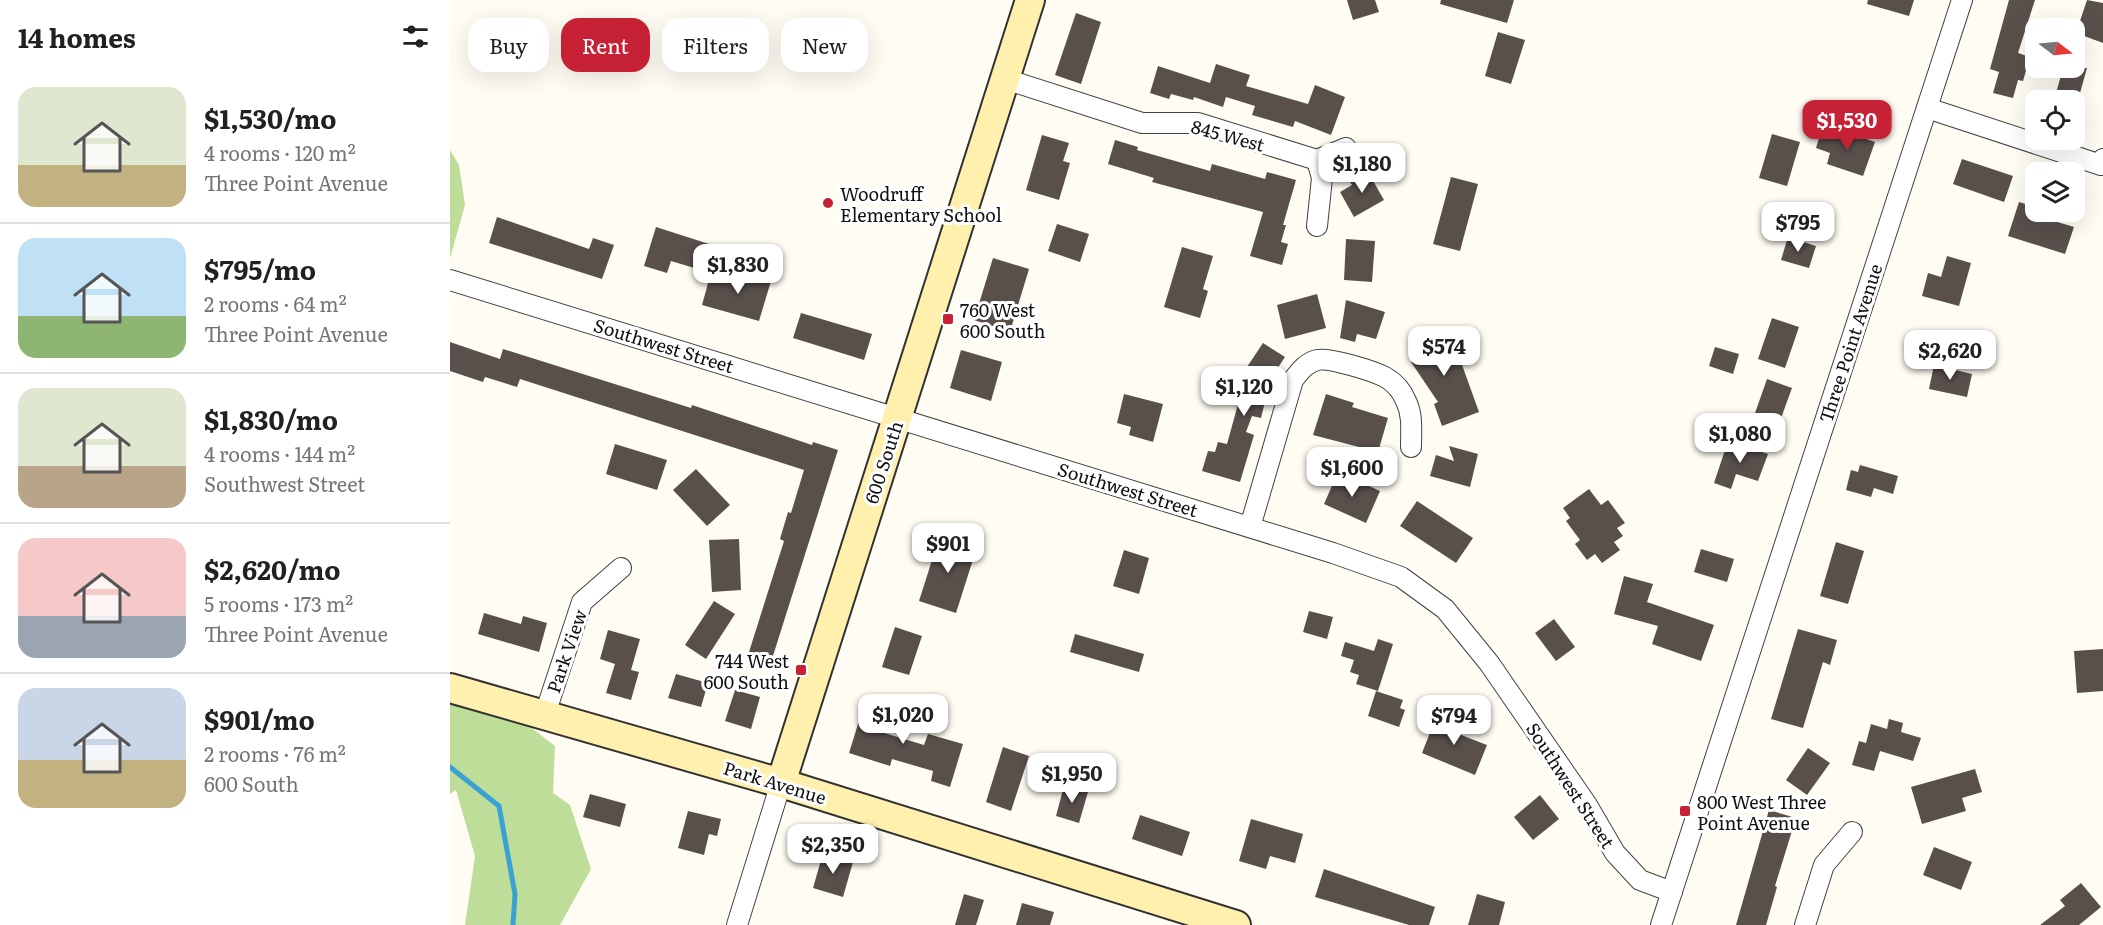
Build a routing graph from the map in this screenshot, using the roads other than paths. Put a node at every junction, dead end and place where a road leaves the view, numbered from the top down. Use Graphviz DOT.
graph roads {
  1 [pos="1030,0"];
  2 [pos="1962,0"];
  3 [pos="1005,79"];
  4 [pos="1926,108"];
  5 [pos="1346,148"];
  6 [pos="2103,159"];
  7 [pos="1317,160"];
  8 [pos="1317,226"];
  9 [pos="450,280"];
  10 [pos="898,417"];
  11 [pos="1411,447"];
  12 [pos="1250,527"];
  13 [pos="621,568"];
  14 [pos="450,688"];
  15 [pos="545,714"];
  16 [pos="781,783"];
  17 [pos="1852,832"];
  18 [pos="1672,891"];
  19 [pos="737,925"];
  20 [pos="1236,925"];
  21 [pos="1661,925"];
  22 [pos="1805,925"];
  1 -- 3 [label="street, 600 South"];
  2 -- 4 [label="street, Three Point Avenue"];
  3 -- 7 [label="street, 845 West"];
  3 -- 10 [label="street, 600 South"];
  4 -- 6 [label="street"];
  4 -- 18 [label="street, Three Point Avenue"];
  5 -- 7 [label="street"];
  7 -- 8 [label="street"];
  9 -- 10 [label="street, Southwest Street"];
  10 -- 12 [label="street, Southwest Street"];
  10 -- 16 [label="street, 600 South"];
  11 -- 12 [label="street"];
  12 -- 18 [label="street, Southwest Street"];
  13 -- 15 [label="street, Park View"];
  14 -- 15 [label="street, Park Avenue"];
  15 -- 16 [label="street, Park Avenue"];
  16 -- 19 [label="street, 600 South"];
  16 -- 20 [label="street, Park Avenue"];
  17 -- 22 [label="street"];
  18 -- 21 [label="street, Three Point Avenue"];
}
